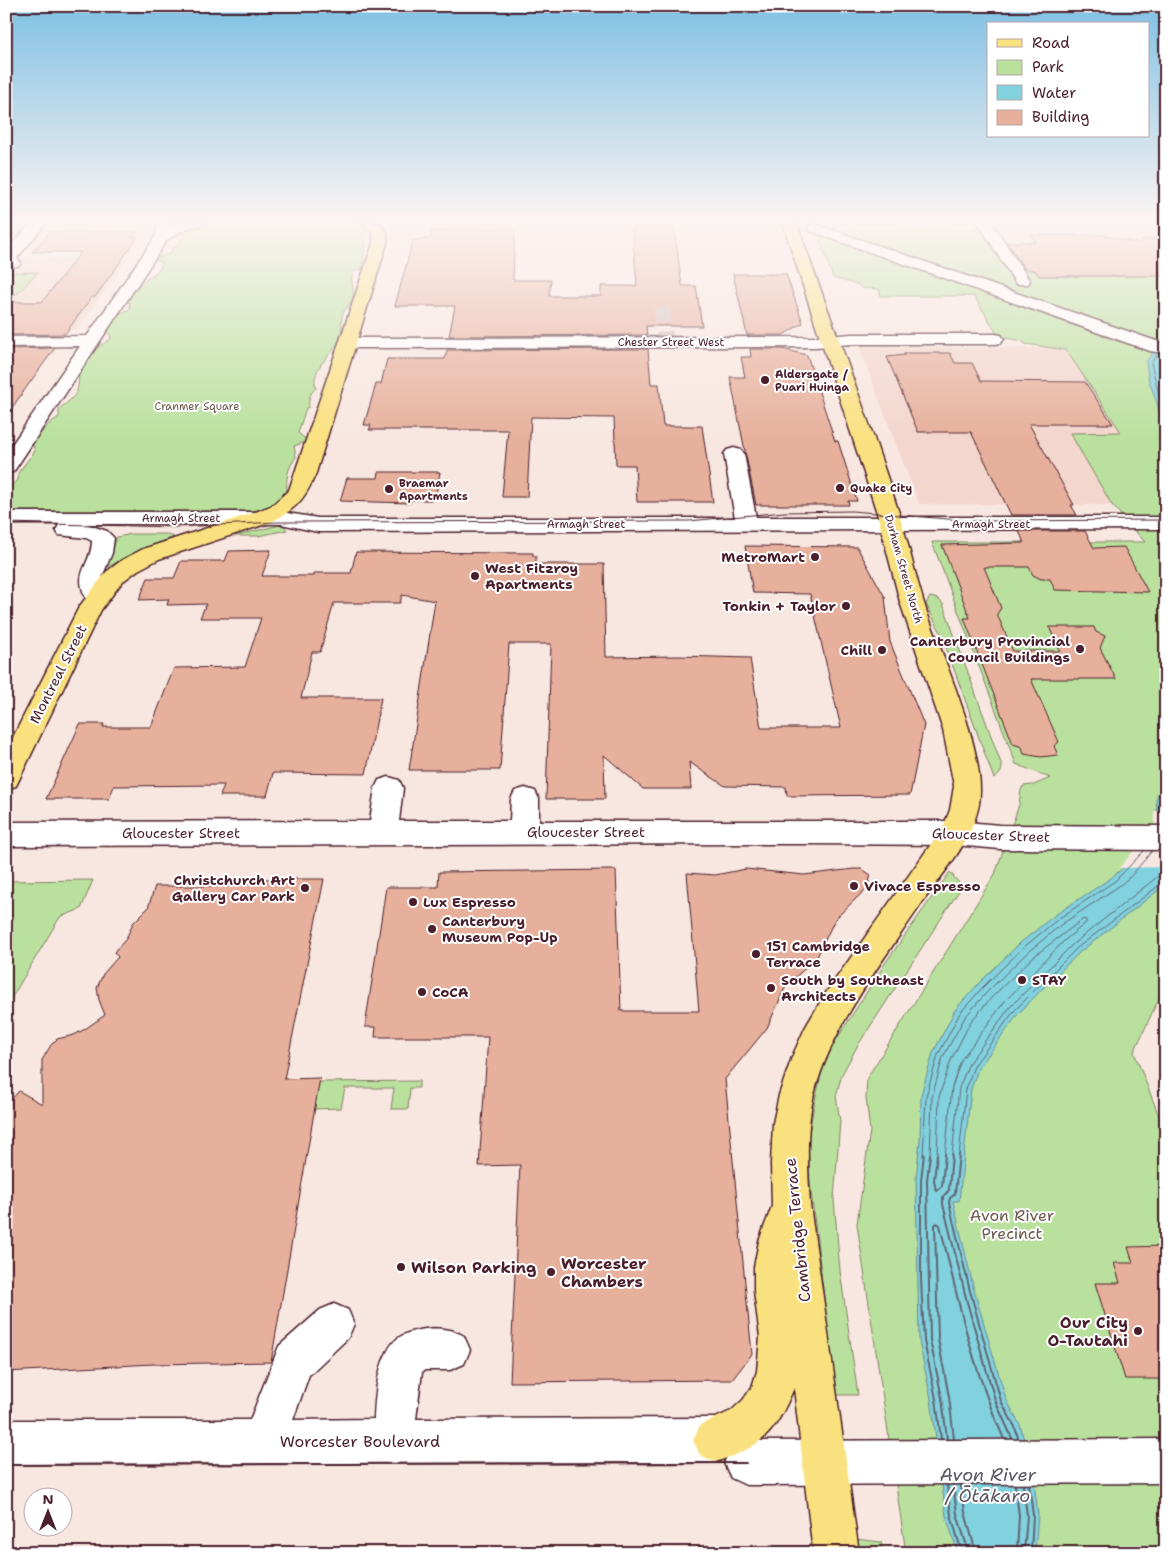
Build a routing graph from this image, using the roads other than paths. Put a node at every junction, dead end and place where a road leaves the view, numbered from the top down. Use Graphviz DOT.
graph roads {
  1 [pos="121,294"];
  2 [pos="363,294"];
  3 [pos="813,294"];
  4 [pos="1003,294"];
  5 [pos="995,339"];
  6 [pos="829,341"];
  7 [pos="6,342"];
  8 [pos="92,342"];
  9 [pos="348,343"];
  10 [pos="1156,347"];
  11 [pos="734,454"];
  12 [pos="6,468"];
  13 [pos="1090,504"];
  14 [pos="6,518"];
  15 [pos="261,518"];
  16 [pos="1101,523"];
  17 [pos="1166,523"];
  18 [pos="748,524"];
  19 [pos="892,524"];
  20 [pos="6,530"];
  21 [pos="97,598"];
  22 [pos="6,778"];
  23 [pos="389,788"];
  24 [pos="525,799"];
  25 [pos="383,832"];
  26 [pos="524,832"];
  27 [pos="955,833"];
  28 [pos="6,834"];
  29 [pos="1166,838"];
  30 [pos="791,1205"];
  31 [pos="334,1324"];
  32 [pos="450,1350"];
  33 [pos="263,1441"];
  34 [pos="394,1441"];
  35 [pos="6,1442"];
  36 [pos="730,1452"];
  37 [pos="1166,1461"];
  38 [pos="824,1463"];
  39 [pos="836,1553"];
  1 -- 8 [label="street"];
  2 -- 9 [label="main road"];
  3 -- 6 [label="main road, Durham Street North"];
  4 -- 10 [label="street"];
  5 -- 6 [label="street, Chester Street West"];
  6 -- 9 [label="street, Chester Street West"];
  6 -- 19 [label="main road, Durham Street North"];
  7 -- 8 [label="street"];
  8 -- 12 [label="street"];
  9 -- 15 [label="main road"];
  11 -- 18 [label="street"];
  13 -- 16 [label="street"];
  14 -- 15 [label="street, Armagh Street"];
  15 -- 18 [label="street, Armagh Street"];
  15 -- 21 [label="main road, Montreal Street"];
  16 -- 17 [label="street, Armagh Street"];
  16 -- 19 [label="street, Armagh Street"];
  18 -- 19 [label="street, Armagh Street"];
  19 -- 27 [label="main road, Durham Street North"];
  20 -- 21 [label="street"];
  21 -- 22 [label="main road, Montreal Street"];
  23 -- 25 [label="street"];
  24 -- 26 [label="street"];
  25 -- 26 [label="street, Gloucester Street"];
  25 -- 28 [label="street, Gloucester Street"];
  26 -- 27 [label="street, Gloucester Street"];
  27 -- 29 [label="street, Gloucester Street"];
  27 -- 30 [label="main road, Cambridge Terrace"];
  30 -- 36 [label="main road"];
  30 -- 38 [label="main road, Cambridge Terrace"];
  31 -- 33 [label="street"];
  32 -- 34 [label="street"];
  33 -- 34 [label="street, Worcester Boulevard"];
  33 -- 35 [label="street, Worcester Boulevard"];
  34 -- 36 [label="street, Worcester Boulevard"];
  36 -- 38 [label="street, Worcester Boulevard"];
  37 -- 38 [label="street, Worcester Boulevard"];
  38 -- 39 [label="main road, Cambridge Terrace"];
}
